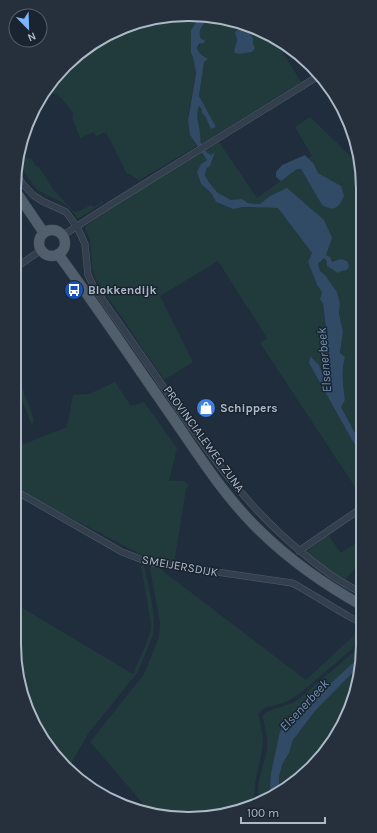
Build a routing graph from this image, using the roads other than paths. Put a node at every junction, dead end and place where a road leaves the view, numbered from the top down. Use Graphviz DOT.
graph roads {
  1 [pos="314,78"];
  2 [pos="21,181"];
  3 [pos="21,199"];
  4 [pos="76,227"];
  5 [pos="44,233"];
  6 [pos="62,236"];
  7 [pos="41,250"];
  8 [pos="58,254"];
  9 [pos="21,264"];
  10 [pos="21,494"];
  11 [pos="356,512"];
  12 [pos="299,551"];
  13 [pos="356,590"];
  14 [pos="356,602"];
  15 [pos="356,620"];
  1 -- 4 [label="street"];
  2 -- 4 [label="street, PROVINCIALEWEG ZUNA"];
  3 -- 5 [label="main road"];
  4 -- 6 [label="street"];
  4 -- 12 [label="street, PROVINCIALEWEG ZUNA"];
  5 -- 6 [label="main road"];
  5 -- 7 [label="main road"];
  6 -- 8 [label="main road"];
  7 -- 8 [label="main road"];
  7 -- 9 [label="street"];
  8 -- 14 [label="main road, PROVINCIALEWEG ZUNA"];
  10 -- 15 [label="street, SMEIJERSDIJK"];
  11 -- 12 [label="street"];
  12 -- 13 [label="street, PROVINCIALEWEG ZUNA"];
}
